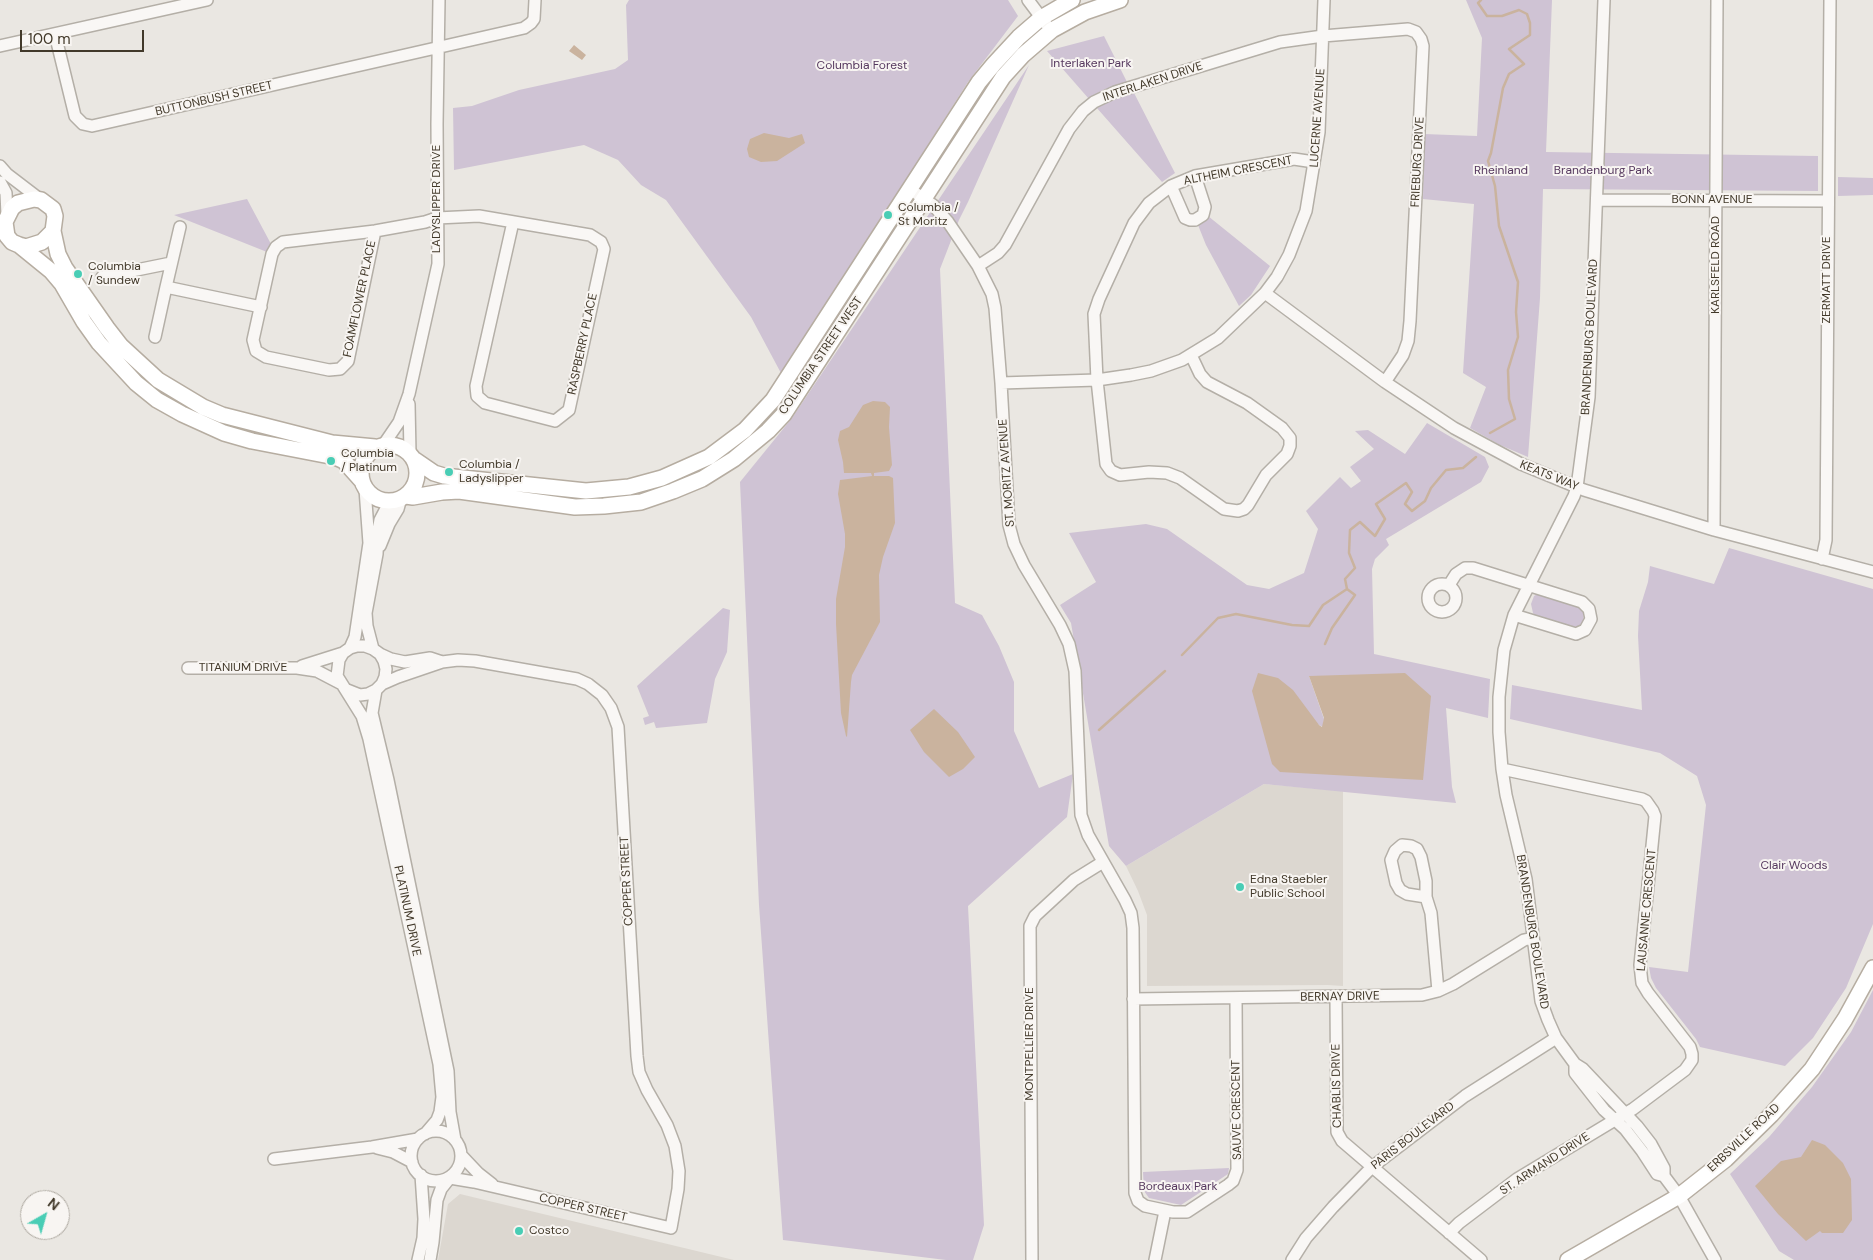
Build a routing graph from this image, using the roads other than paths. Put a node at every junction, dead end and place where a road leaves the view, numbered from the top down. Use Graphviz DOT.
graph roads {
  1 [pos="147,0"];
  2 [pos="207,0"];
  3 [pos="439,0"];
  4 [pos="535,0"];
  5 [pos="1028,0"];
  6 [pos="1072,0"];
  7 [pos="1120,0"];
  8 [pos="1324,0"];
  9 [pos="1604,0"];
  10 [pos="1717,0"];
  11 [pos="1830,0"];
  12 [pos="150,12"];
  13 [pos="1041,18"];
  14 [pos="1052,30"];
  15 [pos="55,34"];
  16 [pos="1323,36"];
  17 [pos="0,46"];
  18 [pos="438,48"];
  19 [pos="1314,162"];
  20 [pos="0,166"];
  21 [pos="1196,176"];
  22 [pos="0,182"];
  23 [pos="1171,186"];
  24 [pos="911,190"];
  25 [pos="924,199"];
  26 [pos="41,200"];
  27 [pos="1597,200"];
  28 [pos="1716,200"];
  29 [pos="1828,201"];
  30 [pos="7,215"];
  31 [pos="437,218"];
  32 [pos="513,222"];
  33 [pos="180,227"];
  34 [pos="375,230"];
  35 [pos="53,231"];
  36 [pos="19,245"];
  37 [pos="171,263"];
  38 [pos="978,266"];
  39 [pos="102,277"];
  40 [pos="166,287"];
  41 [pos="1265,293"];
  42 [pos="260,307"];
  43 [pos="155,337"];
  44 [pos="1191,355"];
  45 [pos="1097,380"];
  46 [pos="1385,382"];
  47 [pos="1000,383"];
  48 [pos="409,394"];
  49 [pos="380,446"];
  50 [pos="412,457"];
  51 [pos="363,484"];
  52 [pos="1577,487"];
  53 [pos="399,499"];
  54 [pos="1714,530"];
  55 [pos="1822,559"];
  56 [pos="1873,572"];
  57 [pos="1449,585"];
  58 [pos="1529,586"];
  59 [pos="1514,615"];
  60 [pos="346,651"];
  61 [pos="376,651"];
  62 [pos="442,662"];
  63 [pos="188,668"];
  64 [pos="297,668"];
  65 [pos="343,686"];
  66 [pos="379,687"];
  67 [pos="1502,769"];
  68 [pos="1103,862"];
  69 [pos="1426,897"];
  70 [pos="1533,938"];
  71 [pos="1873,968"];
  72 [pos="1438,991"];
  73 [pos="1336,997"];
  74 [pos="1236,998"];
  75 [pos="1133,999"];
  76 [pos="1556,1038"];
  77 [pos="1620,1117"];
  78 [pos="422,1137"];
  79 [pos="455,1140"];
  80 [pos="372,1147"];
  81 [pos="461,1155"];
  82 [pos="274,1159"];
  83 [pos="412,1162"];
  84 [pos="1372,1167"];
  85 [pos="421,1175"];
  86 [pos="450,1179"];
  87 [pos="495,1187"];
  88 [pos="1678,1196"];
  89 [pos="1165,1211"];
  90 [pos="1449,1233"];
  91 [pos="418,1260"];
  92 [pos="430,1260"];
  93 [pos="1032,1260"];
  94 [pos="1155,1260"];
  95 [pos="1292,1260"];
  96 [pos="1481,1260"];
  97 [pos="1568,1260"];
  98 [pos="1715,1260"];
  1 -- 12 [label="street"];
  2 -- 12 [label="street"];
  3 -- 18 [label="street, LADYSLIPPER DRIVE"];
  4 -- 18 [label="street, BUTTONBUSH STREET"];
  5 -- 13 [label="street"];
  6 -- 13 [label="main road, COLUMBIA STREET WEST"];
  7 -- 14 [label="main road, COLUMBIA STREET WEST"];
  8 -- 16 [label="street, LUCERNE AVENUE"];
  9 -- 27 [label="street, BRANDENBURG BOULEVARD"];
  10 -- 28 [label="street, KARLSFELD ROAD"];
  11 -- 29 [label="street, ZERMATT DRIVE"];
  12 -- 15 [label="street"];
  13 -- 14 [label="street"];
  13 -- 24 [label="main road, COLUMBIA STREET WEST"];
  14 -- 25 [label="main road, COLUMBIA STREET WEST"];
  15 -- 17 [label="street"];
  15 -- 18 [label="street, BUTTONBUSH STREET"];
  16 -- 19 [label="street, LUCERNE AVENUE"];
  16 -- 38 [label="street, INTERLAKEN DRIVE"];
  16 -- 46 [label="street, FRIEBURG DRIVE"];
  18 -- 31 [label="street, LADYSLIPPER DRIVE"];
  19 -- 21 [label="street, ALTHEIM CRESCENT"];
  19 -- 41 [label="street, LUCERNE AVENUE"];
  20 -- 26 [label="street"];
  21 -- 23 [label="street, ALTHEIM CRESCENT"];
  21 -- 23 [label="street"];
  22 -- 30 [label="street"];
  23 -- 45 [label="street, ALTHEIM CRESCENT"];
  24 -- 25 [label="street, ST. MORITZ AVENUE"];
  24 -- 50 [label="main road, COLUMBIA STREET WEST"];
  25 -- 38 [label="street, ST. MORITZ AVENUE"];
  25 -- 53 [label="main road, COLUMBIA STREET WEST"];
  26 -- 30 [label="main road"];
  26 -- 35 [label="main road"];
  27 -- 28 [label="street, BONN AVENUE"];
  27 -- 52 [label="street, BRANDENBURG BOULEVARD"];
  28 -- 29 [label="street, BONN AVENUE"];
  28 -- 54 [label="street, KARLSFELD ROAD"];
  29 -- 55 [label="street, ZERMATT DRIVE"];
  30 -- 36 [label="main road"];
  31 -- 32 [label="street, RASPBERRY PLACE"];
  31 -- 34 [label="street, FOAMFLOWER PLACE"];
  31 -- 48 [label="street, LADYSLIPPER DRIVE"];
  32 -- 32 [label="street, RASPBERRY PLACE"];
  33 -- 37 [label="street"];
  34 -- 42 [label="street, FOAMFLOWER PLACE"];
  34 -- 42 [label="street, FOAMFLOWER PLACE"];
  35 -- 36 [label="main road"];
  35 -- 49 [label="main road"];
  36 -- 51 [label="main road"];
  37 -- 39 [label="street"];
  37 -- 40 [label="street"];
  38 -- 47 [label="street, ST. MORITZ AVENUE"];
  40 -- 42 [label="street"];
  40 -- 43 [label="street"];
  41 -- 44 [label="street, LUCERNE AVENUE"];
  41 -- 46 [label="street, KEATS WAY"];
  44 -- 45 [label="street, LUCERNE AVENUE"];
  44 -- 45 [label="street, ALTHEIM CRESCENT"];
  45 -- 47 [label="street, LUCERNE AVENUE"];
  46 -- 52 [label="street, KEATS WAY"];
  47 -- 68 [label="street, ST. MORITZ AVENUE"];
  48 -- 49 [label="street, LADYSLIPPER DRIVE"];
  48 -- 50 [label="street, LADYSLIPPER DRIVE"];
  49 -- 50 [label="main road"];
  49 -- 51 [label="main road"];
  50 -- 53 [label="main road"];
  51 -- 53 [label="main road"];
  51 -- 60 [label="street"];
  52 -- 54 [label="street, KEATS WAY"];
  52 -- 58 [label="street, BRANDENBURG BOULEVARD"];
  53 -- 61 [label="street"];
  54 -- 55 [label="street, KEATS WAY"];
  55 -- 56 [label="street, KEATS WAY"];
  57 -- 58 [label="street"];
  58 -- 59 [label="street, BRANDENBURG BOULEVARD"];
  58 -- 59 [label="street"];
  59 -- 67 [label="street, BRANDENBURG BOULEVARD"];
  60 -- 61 [label="street"];
  60 -- 64 [label="street"];
  60 -- 65 [label="street"];
  61 -- 62 [label="street"];
  61 -- 66 [label="street"];
  62 -- 66 [label="street"];
  62 -- 87 [label="street, COPPER STREET"];
  63 -- 64 [label="street, TITANIUM DRIVE"];
  64 -- 65 [label="street"];
  65 -- 66 [label="street"];
  65 -- 78 [label="street, PLATINUM DRIVE"];
  66 -- 79 [label="street, PLATINUM DRIVE"];
  67 -- 70 [label="street, BRANDENBURG BOULEVARD"];
  67 -- 77 [label="street, LAUSANNE CRESCENT"];
  68 -- 75 [label="street, ST. MORITZ AVENUE"];
  68 -- 93 [label="street, MONTPELLIER DRIVE"];
  69 -- 69 [label="street"];
  69 -- 72 [label="street"];
  70 -- 72 [label="street, BERNAY DRIVE"];
  70 -- 76 [label="street, BRANDENBURG BOULEVARD"];
  71 -- 88 [label="main road, ERBSVILLE ROAD"];
  72 -- 73 [label="street, BERNAY DRIVE"];
  73 -- 74 [label="street, BERNAY DRIVE"];
  73 -- 84 [label="street, CHABLIS DRIVE"];
  74 -- 75 [label="street, BERNAY DRIVE"];
  74 -- 89 [label="street, SAUVE CRESCENT"];
  75 -- 89 [label="street, SAUVE CRESCENT"];
  76 -- 77 [label="street, BRANDENBURG BOULEVARD"];
  76 -- 84 [label="street, PARIS BOULEVARD"];
  77 -- 88 [label="street, BRANDENBURG BOULEVARD"];
  77 -- 90 [label="street, ST. ARMAND DRIVE"];
  78 -- 79 [label="street"];
  78 -- 80 [label="street"];
  78 -- 83 [label="street"];
  79 -- 81 [label="street"];
  80 -- 82 [label="street"];
  80 -- 83 [label="street"];
  81 -- 86 [label="street"];
  81 -- 87 [label="street, COPPER STREET"];
  83 -- 85 [label="street"];
  84 -- 90 [label="street, CHABLIS DRIVE"];
  84 -- 95 [label="street, PARIS BOULEVARD"];
  85 -- 86 [label="street"];
  85 -- 91 [label="street"];
  86 -- 87 [label="street, COPPER STREET"];
  86 -- 92 [label="street"];
  88 -- 97 [label="main road, ERBSVILLE ROAD"];
  88 -- 98 [label="street, BRANDENBURG BOULEVARD"];
  89 -- 94 [label="street"];
  90 -- 96 [label="street, CHABLIS DRIVE"];
}
